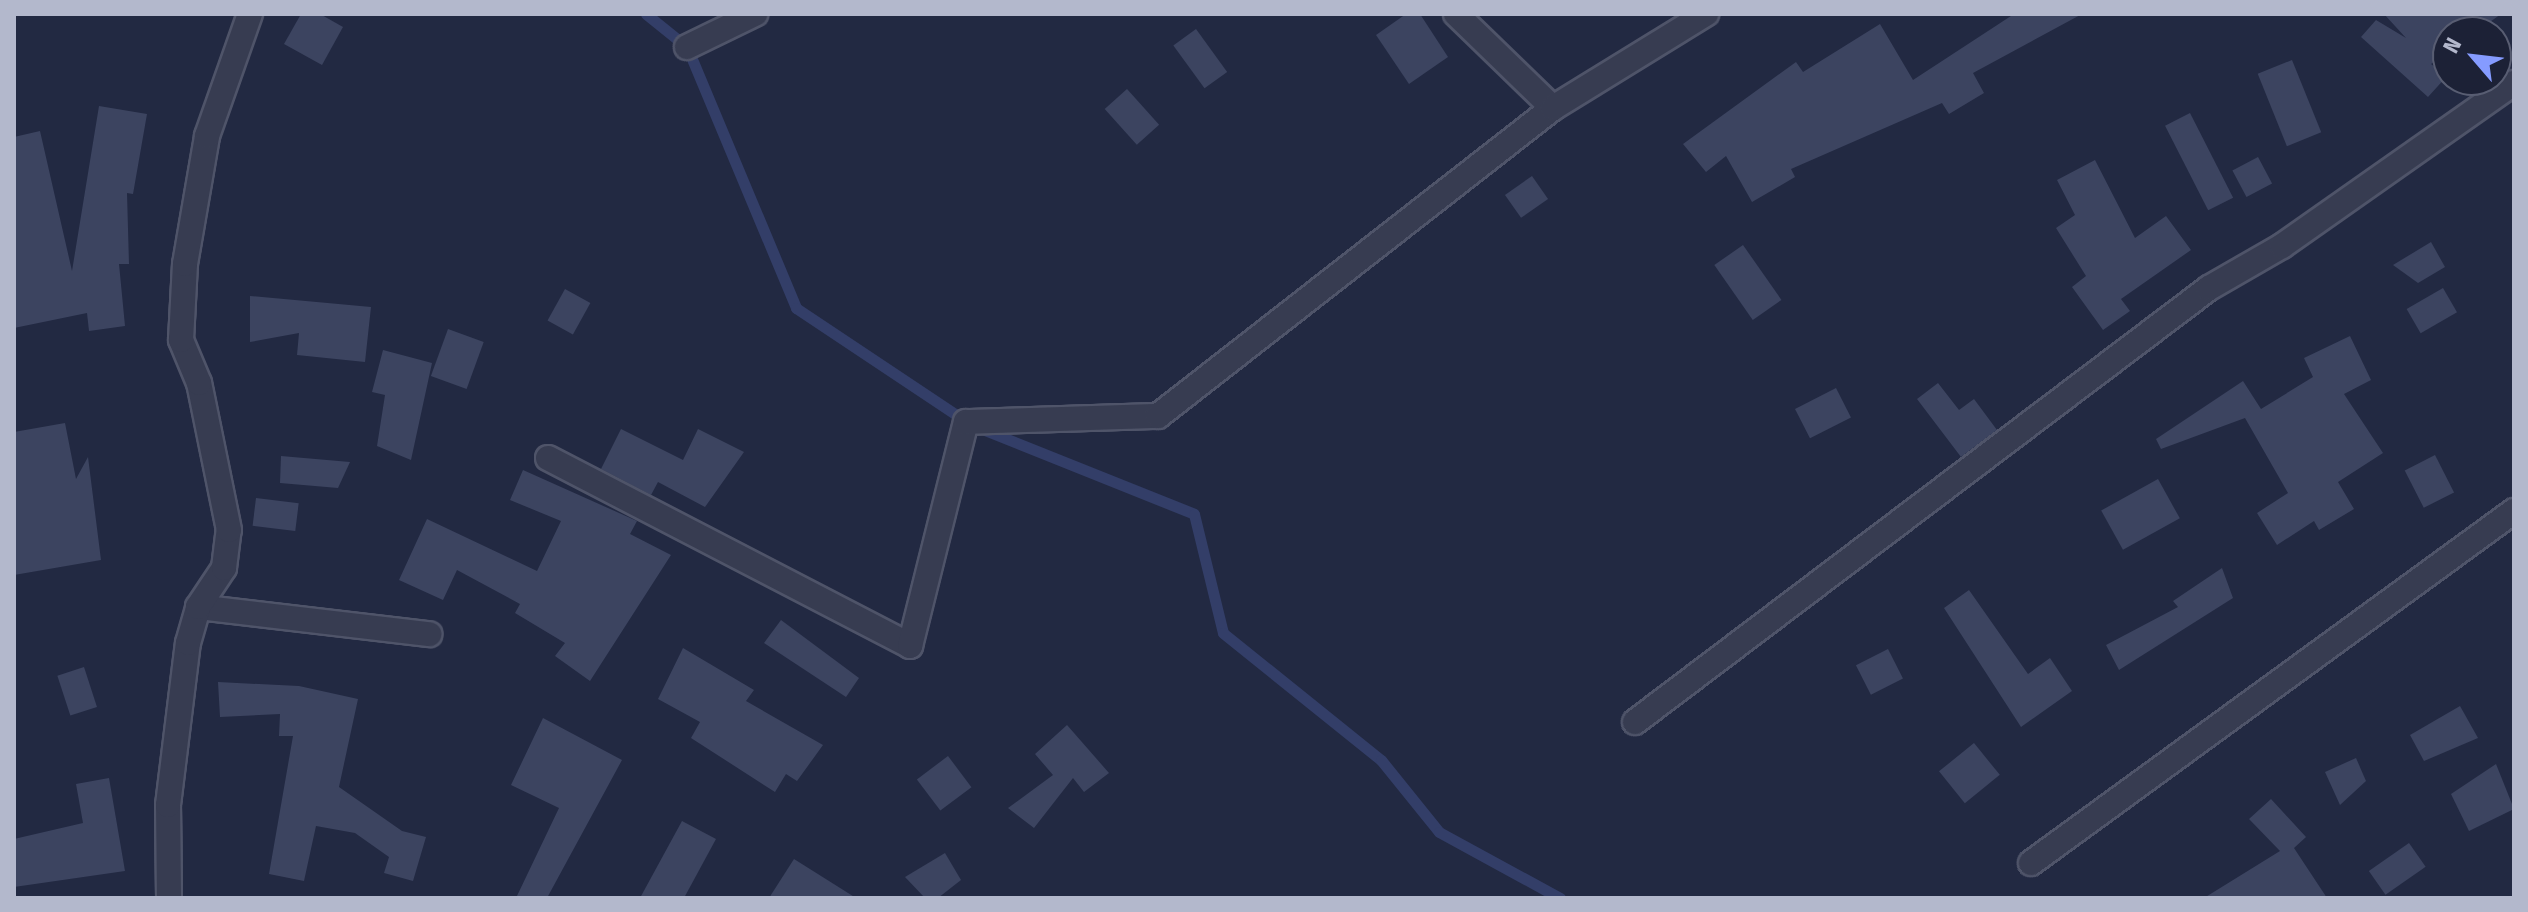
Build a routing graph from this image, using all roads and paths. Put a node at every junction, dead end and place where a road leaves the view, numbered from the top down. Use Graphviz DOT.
graph roads {
  1 [pos="250,14"];
  2 [pos="755,14"];
  3 [pos="1456,14"];
  4 [pos="1706,14"];
  5 [pos="687,47"];
  6 [pos="2514,83"];
  7 [pos="1553,108"];
  8 [pos="548,458"];
  9 [pos="2514,511"];
  10 [pos="198,607"];
  11 [pos="429,634"];
  12 [pos="1635,722"];
  13 [pos="2031,863"];
  14 [pos="169,898"];
  1 -- 10 [label="street"];
  2 -- 5 [label="street"];
  3 -- 7 [label="street"];
  4 -- 7 [label="street"];
  6 -- 12 [label="street"];
  7 -- 8 [label="street"];
  9 -- 13 [label="street"];
  10 -- 11 [label="street"];
  10 -- 14 [label="street"];
}
